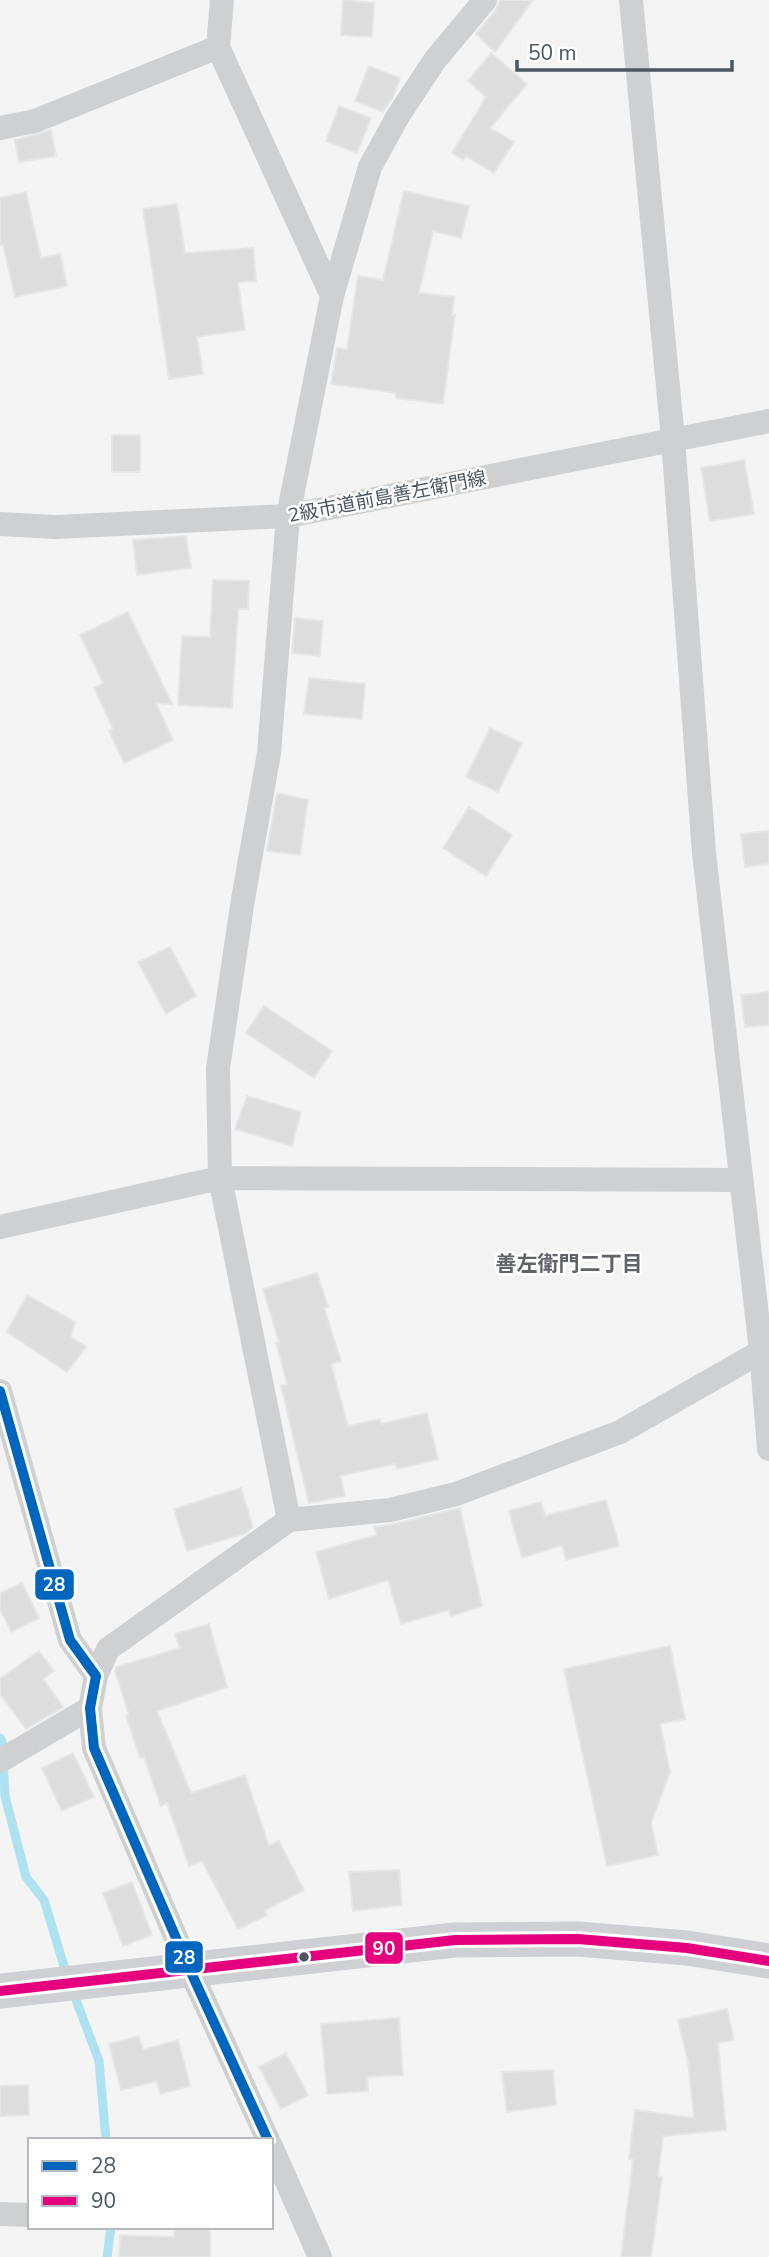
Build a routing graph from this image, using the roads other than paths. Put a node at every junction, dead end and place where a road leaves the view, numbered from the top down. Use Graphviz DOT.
graph roads {
  1 [pos="222,0"];
  2 [pos="485,0"];
  3 [pos="631,0"];
  4 [pos="218,47"];
  5 [pos="0,128"];
  6 [pos="332,296"];
  7 [pos="769,421"];
  8 [pos="673,439"];
  9 [pos="288,516"];
  10 [pos="0,524"];
  11 [pos="220,1178"];
  12 [pos="741,1180"];
  13 [pos="0,1227"];
  14 [pos="765,1349"];
  15 [pos="0,1391"];
  16 [pos="769,1449"];
  17 [pos="289,1520"];
  18 [pos="96,1676"];
  19 [pos="90,1708"];
  20 [pos="0,1761"];
  21 [pos="769,1961"];
  22 [pos="189,1968"];
  23 [pos="0,1991"];
  24 [pos="267,2138"];
  25 [pos="273,2155"];
  26 [pos="280,2186"];
  27 [pos="0,2214"];
  28 [pos="28,2216"];
  29 [pos="320,2257"];
  1 -- 4 [label="street"];
  2 -- 6 [label="street"];
  3 -- 8 [label="street"];
  4 -- 5 [label="street"];
  4 -- 6 [label="street"];
  6 -- 9 [label="street"];
  7 -- 8 [label="street, 2級市道前島善左衛門線"];
  8 -- 9 [label="street, 2級市道前島善左衛門線"];
  8 -- 12 [label="street"];
  9 -- 10 [label="street, 2級市道前島善左衛門線"];
  9 -- 11 [label="street"];
  11 -- 12 [label="street"];
  11 -- 13 [label="street"];
  11 -- 17 [label="street"];
  12 -- 14 [label="street"];
  14 -- 16 [label="street"];
  14 -- 17 [label="street"];
  15 -- 18 [label="street"];
  17 -- 18 [label="street"];
  18 -- 19 [label="street"];
  19 -- 20 [label="street"];
  19 -- 22 [label="street"];
  21 -- 22 [label="main road"];
  22 -- 23 [label="main road"];
  22 -- 24 [label="street"];
  25 -- 26 [label="street"];
  26 -- 29 [label="street"];
  27 -- 28 [label="street"];
}
